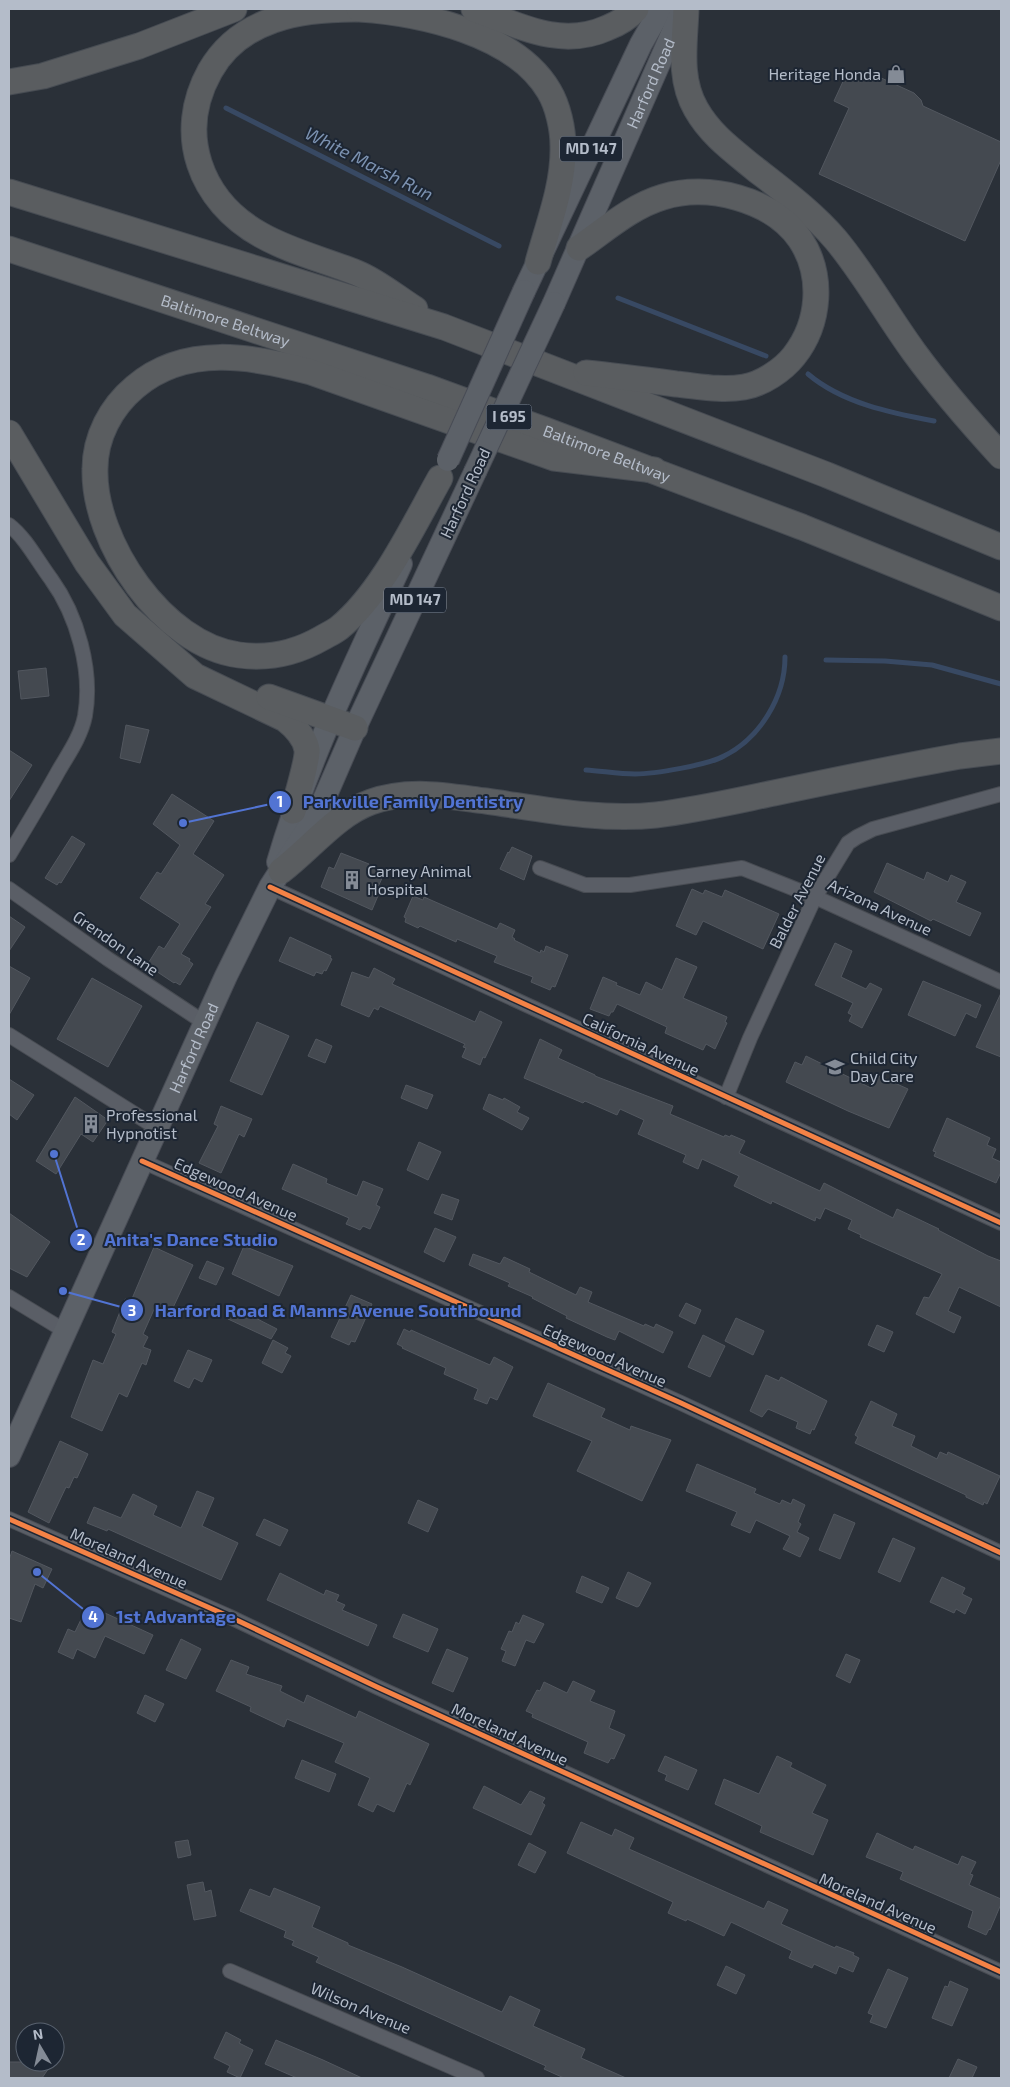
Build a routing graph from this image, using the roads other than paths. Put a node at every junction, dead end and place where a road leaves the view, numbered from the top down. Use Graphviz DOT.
graph roads {
  1 [pos="234,9"];
  2 [pos="357,9"];
  3 [pos="474,9"];
  4 [pos="636,9"];
  5 [pos="660,9"];
  6 [pos="685,9"];
  7 [pos="9,82"];
  8 [pos="9,192"];
  9 [pos="579,248"];
  10 [pos="9,249"];
  11 [pos="538,262"];
  12 [pos="444,327"];
  13 [pos="547,368"];
  14 [pos="9,433"];
  15 [pos="1001,456"];
  16 [pos="444,469"];
  17 [pos="654,470"];
  18 [pos="9,525"];
  19 [pos="1001,547"];
  20 [pos="1001,608"];
  21 [pos="180,663"];
  22 [pos="331,718"];
  23 [pos="355,728"];
  24 [pos="1001,751"];
  25 [pos="1001,794"];
  26 [pos="293,811"];
  27 [pos="9,856"];
  28 [pos="540,868"];
  29 [pos="276,879"];
  30 [pos="9,889"];
  31 [pos="816,897"];
  32 [pos="1001,982"];
  33 [pos="205,1023"];
  34 [pos="9,1035"];
  35 [pos="726,1096"];
  36 [pos="157,1128"];
  37 [pos="142,1161"];
  38 [pos="1001,1222"];
  39 [pos="9,1297"];
  40 [pos="65,1331"];
  41 [pos="9,1456"];
  42 [pos="9,1519"];
  43 [pos="1001,1553"];
  44 [pos="230,1971"];
  45 [pos="1001,1972"];
  46 [pos="476,2078"];
  1 -- 7 [label="highway"];
  2 -- 11 [label="highway"];
  2 -- 12 [label="highway"];
  3 -- 4 [label="highway"];
  5 -- 11 [label="main road, Harford Road / MD 147"];
  6 -- 9 [label="main road, Harford Road / MD 147"];
  6 -- 15 [label="highway"];
  8 -- 12 [label="highway"];
  9 -- 13 [label="highway"];
  9 -- 23 [label="main road, Harford Road / MD 147, bridge"];
  10 -- 17 [label="highway, Baltimore Beltway / I 695"];
  11 -- 16 [label="main road, Harford Road / MD 147, bridge"];
  12 -- 13 [label="highway"];
  13 -- 19 [label="highway"];
  14 -- 21 [label="highway"];
  16 -- 17 [label="highway"];
  16 -- 22 [label="main road, Harford Road / MD 147"];
  17 -- 20 [label="highway, Baltimore Beltway / I 695"];
  18 -- 27 [label="street"];
  21 -- 22 [label="highway"];
  21 -- 26 [label="highway"];
  22 -- 23 [label="highway"];
  22 -- 26 [label="main road, Harford Road / MD 147"];
  23 -- 29 [label="main road, Harford Road / MD 147"];
  24 -- 29 [label="highway"];
  25 -- 31 [label="street, Balder Avenue"];
  26 -- 29 [label="main road, Harford Road / MD 147"];
  28 -- 31 [label="street, Arizona Avenue"];
  29 -- 33 [label="main road, Harford Road / MD 147"];
  29 -- 35 [label="street, California Avenue"];
  30 -- 33 [label="street, Grendon Lane"];
  31 -- 32 [label="street, Arizona Avenue"];
  31 -- 35 [label="street, Balder Avenue"];
  33 -- 36 [label="main road, Harford Road / MD 147"];
  34 -- 36 [label="street"];
  35 -- 38 [label="street, California Avenue"];
  36 -- 37 [label="main road, Harford Road / MD 147"];
  37 -- 40 [label="main road, Harford Road / MD 147"];
  37 -- 43 [label="street, Edgewood Avenue"];
  39 -- 40 [label="street"];
  40 -- 41 [label="main road, Harford Road / MD 147"];
  42 -- 45 [label="street, Moreland Avenue"];
  44 -- 46 [label="street, Wilson Avenue"];
}
